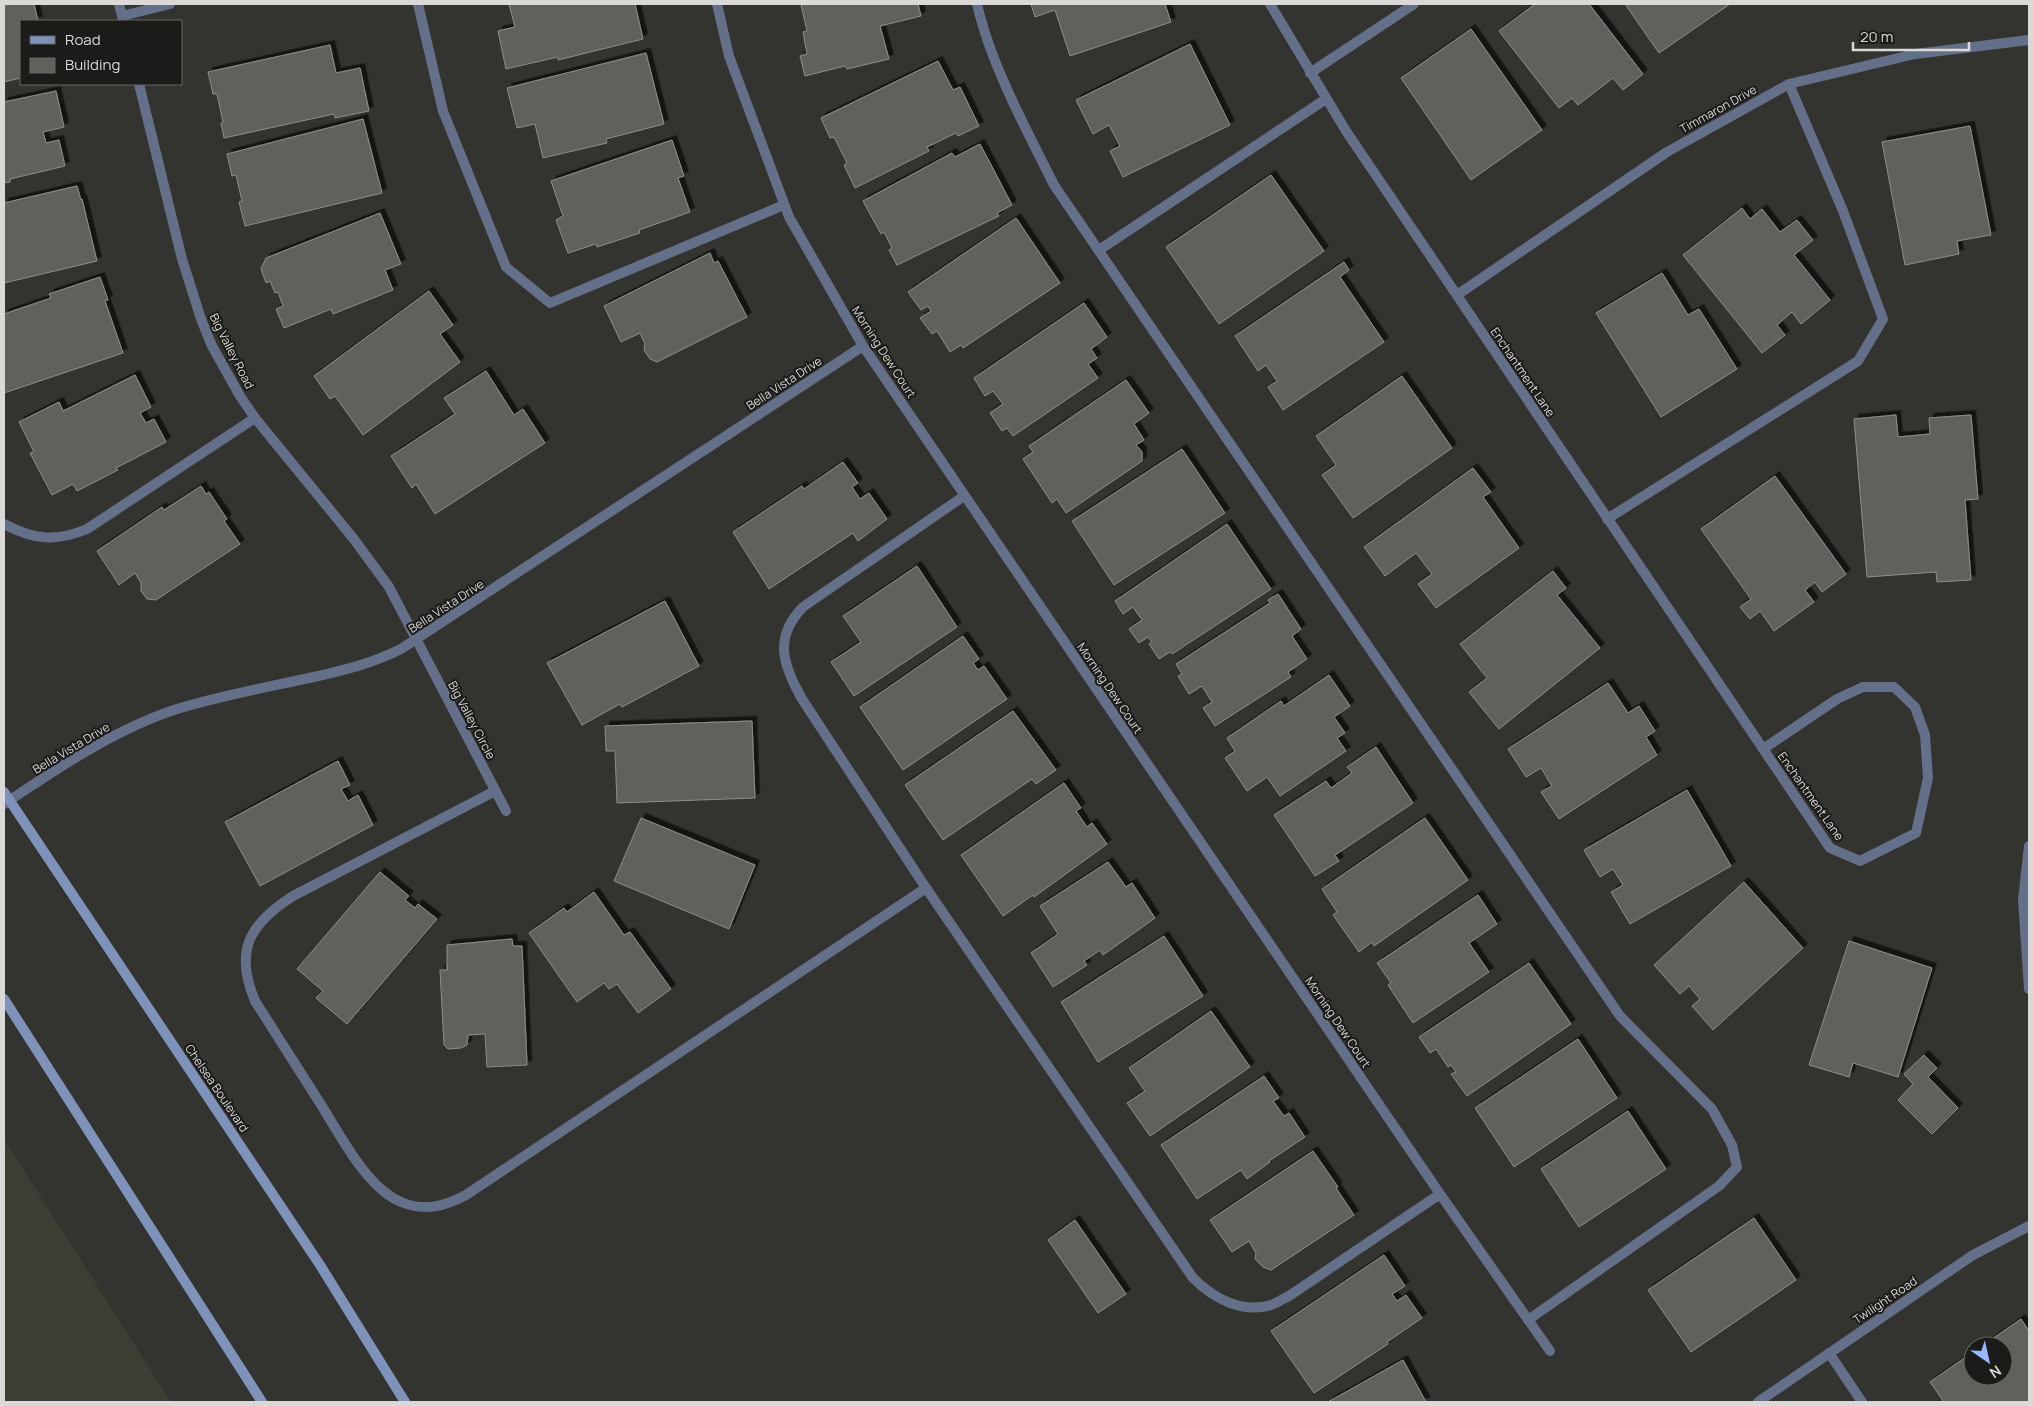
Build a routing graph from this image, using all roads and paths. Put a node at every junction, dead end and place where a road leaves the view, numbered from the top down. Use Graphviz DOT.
graph roads {
  1 [pos="120,4"];
  2 [pos="170,4"];
  3 [pos="418,4"];
  4 [pos="717,4"];
  5 [pos="977,4"];
  6 [pos="1270,4"];
  7 [pos="1414,4"];
  8 [pos="123,18"];
  9 [pos="2029,40"];
  10 [pos="1310,74"];
  11 [pos="1789,84"];
  12 [pos="139,85"];
  13 [pos="1326,99"];
  14 [pos="784,205"];
  15 [pos="1099,250"];
  16 [pos="1457,295"];
  17 [pos="863,346"];
  18 [pos="255,418"];
  19 [pos="964,496"];
  20 [pos="1607,519"];
  21 [pos="4,524"];
  22 [pos="416,640"];
  23 [pos="1763,749"];
  24 [pos="495,791"];
  25 [pos="6,798"];
  26 [pos="506,811"];
  27 [pos="2029,846"];
  28 [pos="926,888"];
  29 [pos="2029,989"];
  30 [pos="4,999"];
  31 [pos="1440,1194"];
  32 [pos="2029,1226"];
  33 [pos="1528,1320"];
  34 [pos="1550,1351"];
  35 [pos="1830,1353"];
  36 [pos="262,1402"];
  37 [pos="404,1402"];
  38 [pos="1758,1402"];
  39 [pos="1862,1402"];
  1 -- 8 [label="street"];
  2 -- 8 [label="street"];
  3 -- 14 [label="street"];
  4 -- 14 [label="street, Morning Dew Court"];
  5 -- 15 [label="street"];
  6 -- 10 [label="street, Enchantment Lane"];
  7 -- 10 [label="street"];
  9 -- 11 [label="street, Timmaron Drive"];
  10 -- 13 [label="street, Enchantment Lane"];
  11 -- 16 [label="street, Timmaron Drive"];
  11 -- 20 [label="street"];
  12 -- 18 [label="street, Big Valley Road"];
  13 -- 15 [label="street"];
  13 -- 16 [label="street, Enchantment Lane"];
  14 -- 17 [label="street, Morning Dew Court"];
  15 -- 33 [label="street"];
  16 -- 20 [label="street, Enchantment Lane"];
  17 -- 19 [label="street, Morning Dew Court"];
  17 -- 22 [label="street, Bella Vista Drive"];
  18 -- 21 [label="street"];
  18 -- 22 [label="street, Big Valley Road"];
  19 -- 28 [label="street"];
  19 -- 31 [label="street, Morning Dew Court"];
  20 -- 23 [label="street, Enchantment Lane"];
  22 -- 24 [label="street, Big Valley Circle"];
  22 -- 25 [label="street, Bella Vista Drive"];
  23 -- 23 [label="street, Enchantment Lane"];
  24 -- 26 [label="street, Big Valley Circle"];
  24 -- 28 [label="street"];
  25 -- 37 [label="main road, Chelsea Boulevard"];
  27 -- 29 [label="street"];
  28 -- 31 [label="street"];
  30 -- 36 [label="main road"];
  31 -- 33 [label="street, Morning Dew Court"];
  32 -- 35 [label="street, Twilight Road"];
  33 -- 34 [label="street, Morning Dew Court"];
  35 -- 38 [label="street, Twilight Road"];
  35 -- 39 [label="street"];
}
